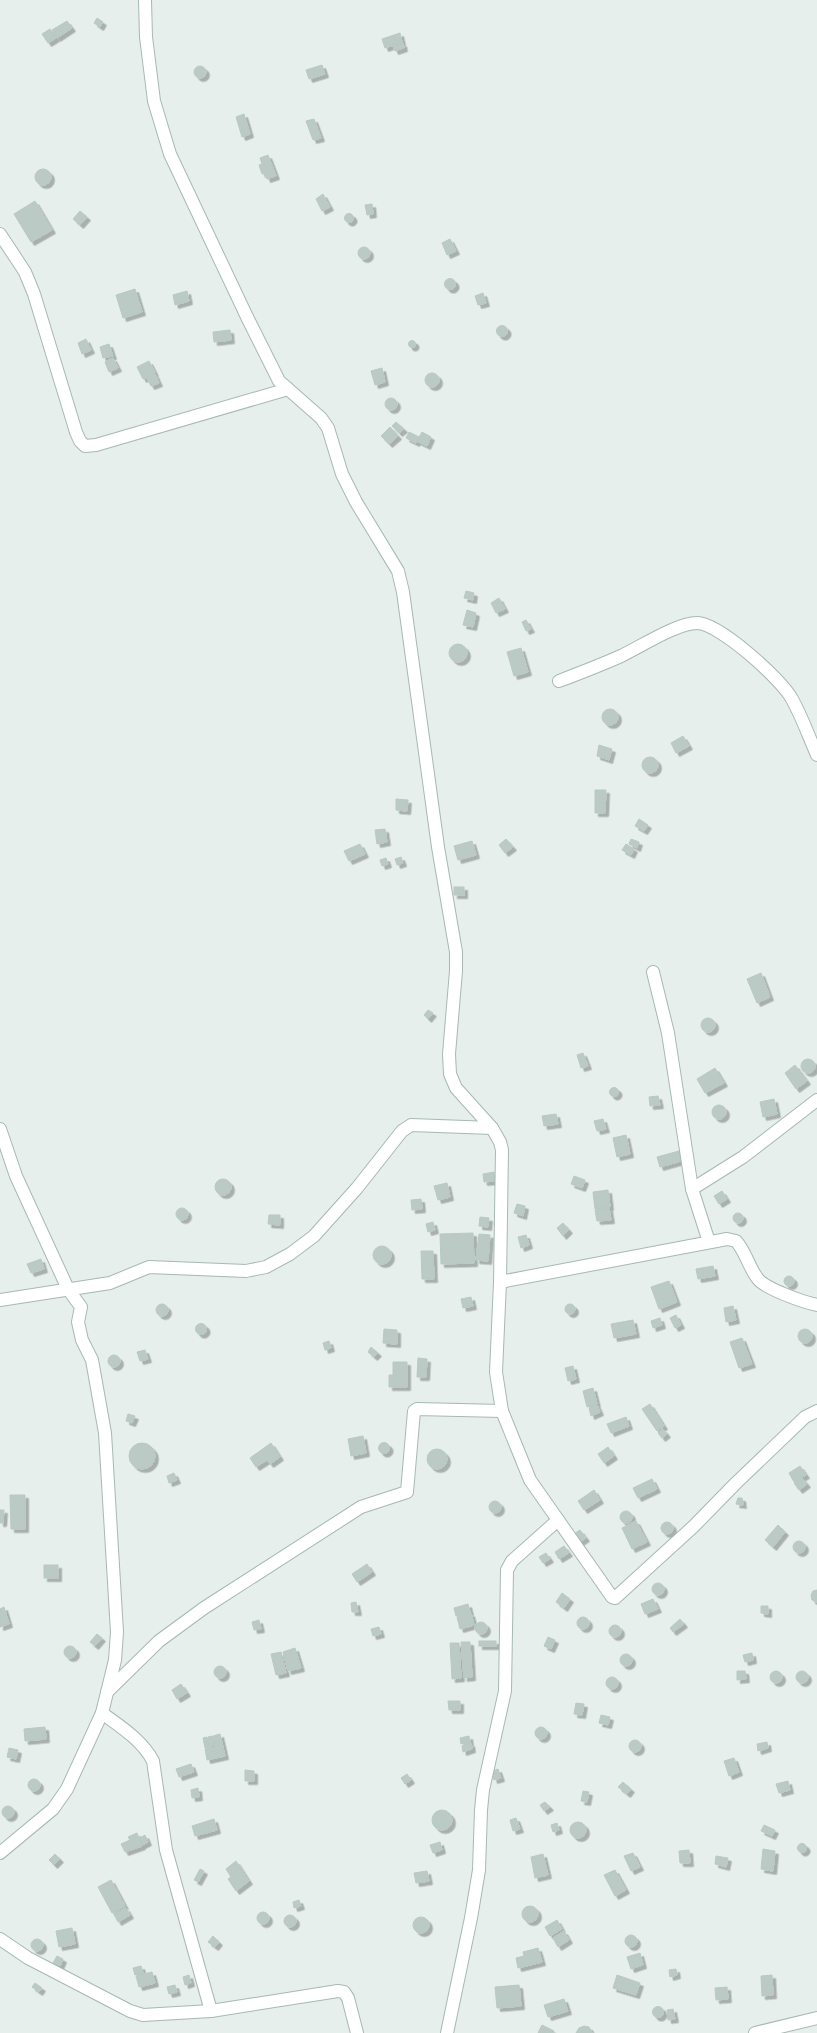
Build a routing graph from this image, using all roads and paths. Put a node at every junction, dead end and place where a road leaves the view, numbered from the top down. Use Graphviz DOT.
graph roads {
  1 [pos="145,0"];
  2 [pos="0,234"];
  3 [pos="288,389"];
  4 [pos="559,680"];
  5 [pos="817,755"];
  6 [pos="653,972"];
  7 [pos="817,1100"];
  8 [pos="0,1128"];
  9 [pos="492,1128"];
  10 [pos="692,1189"];
  11 [pos="709,1242"];
  12 [pos="500,1282"];
  13 [pos="110,1283"];
  14 [pos="68,1289"];
  15 [pos="0,1300"];
  16 [pos="817,1305"];
  17 [pos="81,1307"];
  18 [pos="502,1411"];
  19 [pos="817,1411"];
  20 [pos="558,1520"];
  21 [pos="107,1693"];
  22 [pos="102,1713"];
  23 [pos="0,1853"];
  24 [pos="0,1939"];
  25 [pos="211,2010"];
  26 [pos="817,2018"];
  27 [pos="357,2033"];
  28 [pos="447,2033"];
  29 [pos="755,2033"];
  1 -- 3 [label="street"];
  2 -- 3 [label="street"];
  3 -- 9 [label="street"];
  4 -- 5 [label="street"];
  6 -- 10 [label="street"];
  7 -- 10 [label="street"];
  8 -- 14 [label="street"];
  9 -- 12 [label="street"];
  9 -- 13 [label="street"];
  10 -- 11 [label="street"];
  11 -- 12 [label="street"];
  11 -- 16 [label="street"];
  12 -- 18 [label="street"];
  13 -- 14 [label="street"];
  13 -- 17 [label="street"];
  14 -- 15 [label="street"];
  14 -- 17 [label="street"];
  17 -- 21 [label="street"];
  18 -- 20 [label="street"];
  18 -- 21 [label="street"];
  19 -- 20 [label="street"];
  20 -- 28 [label="street"];
  21 -- 22 [label="street"];
  22 -- 23 [label="street"];
  22 -- 25 [label="street"];
  24 -- 25 [label="street"];
  25 -- 27 [label="street"];
  26 -- 29 [label="street"];
}
